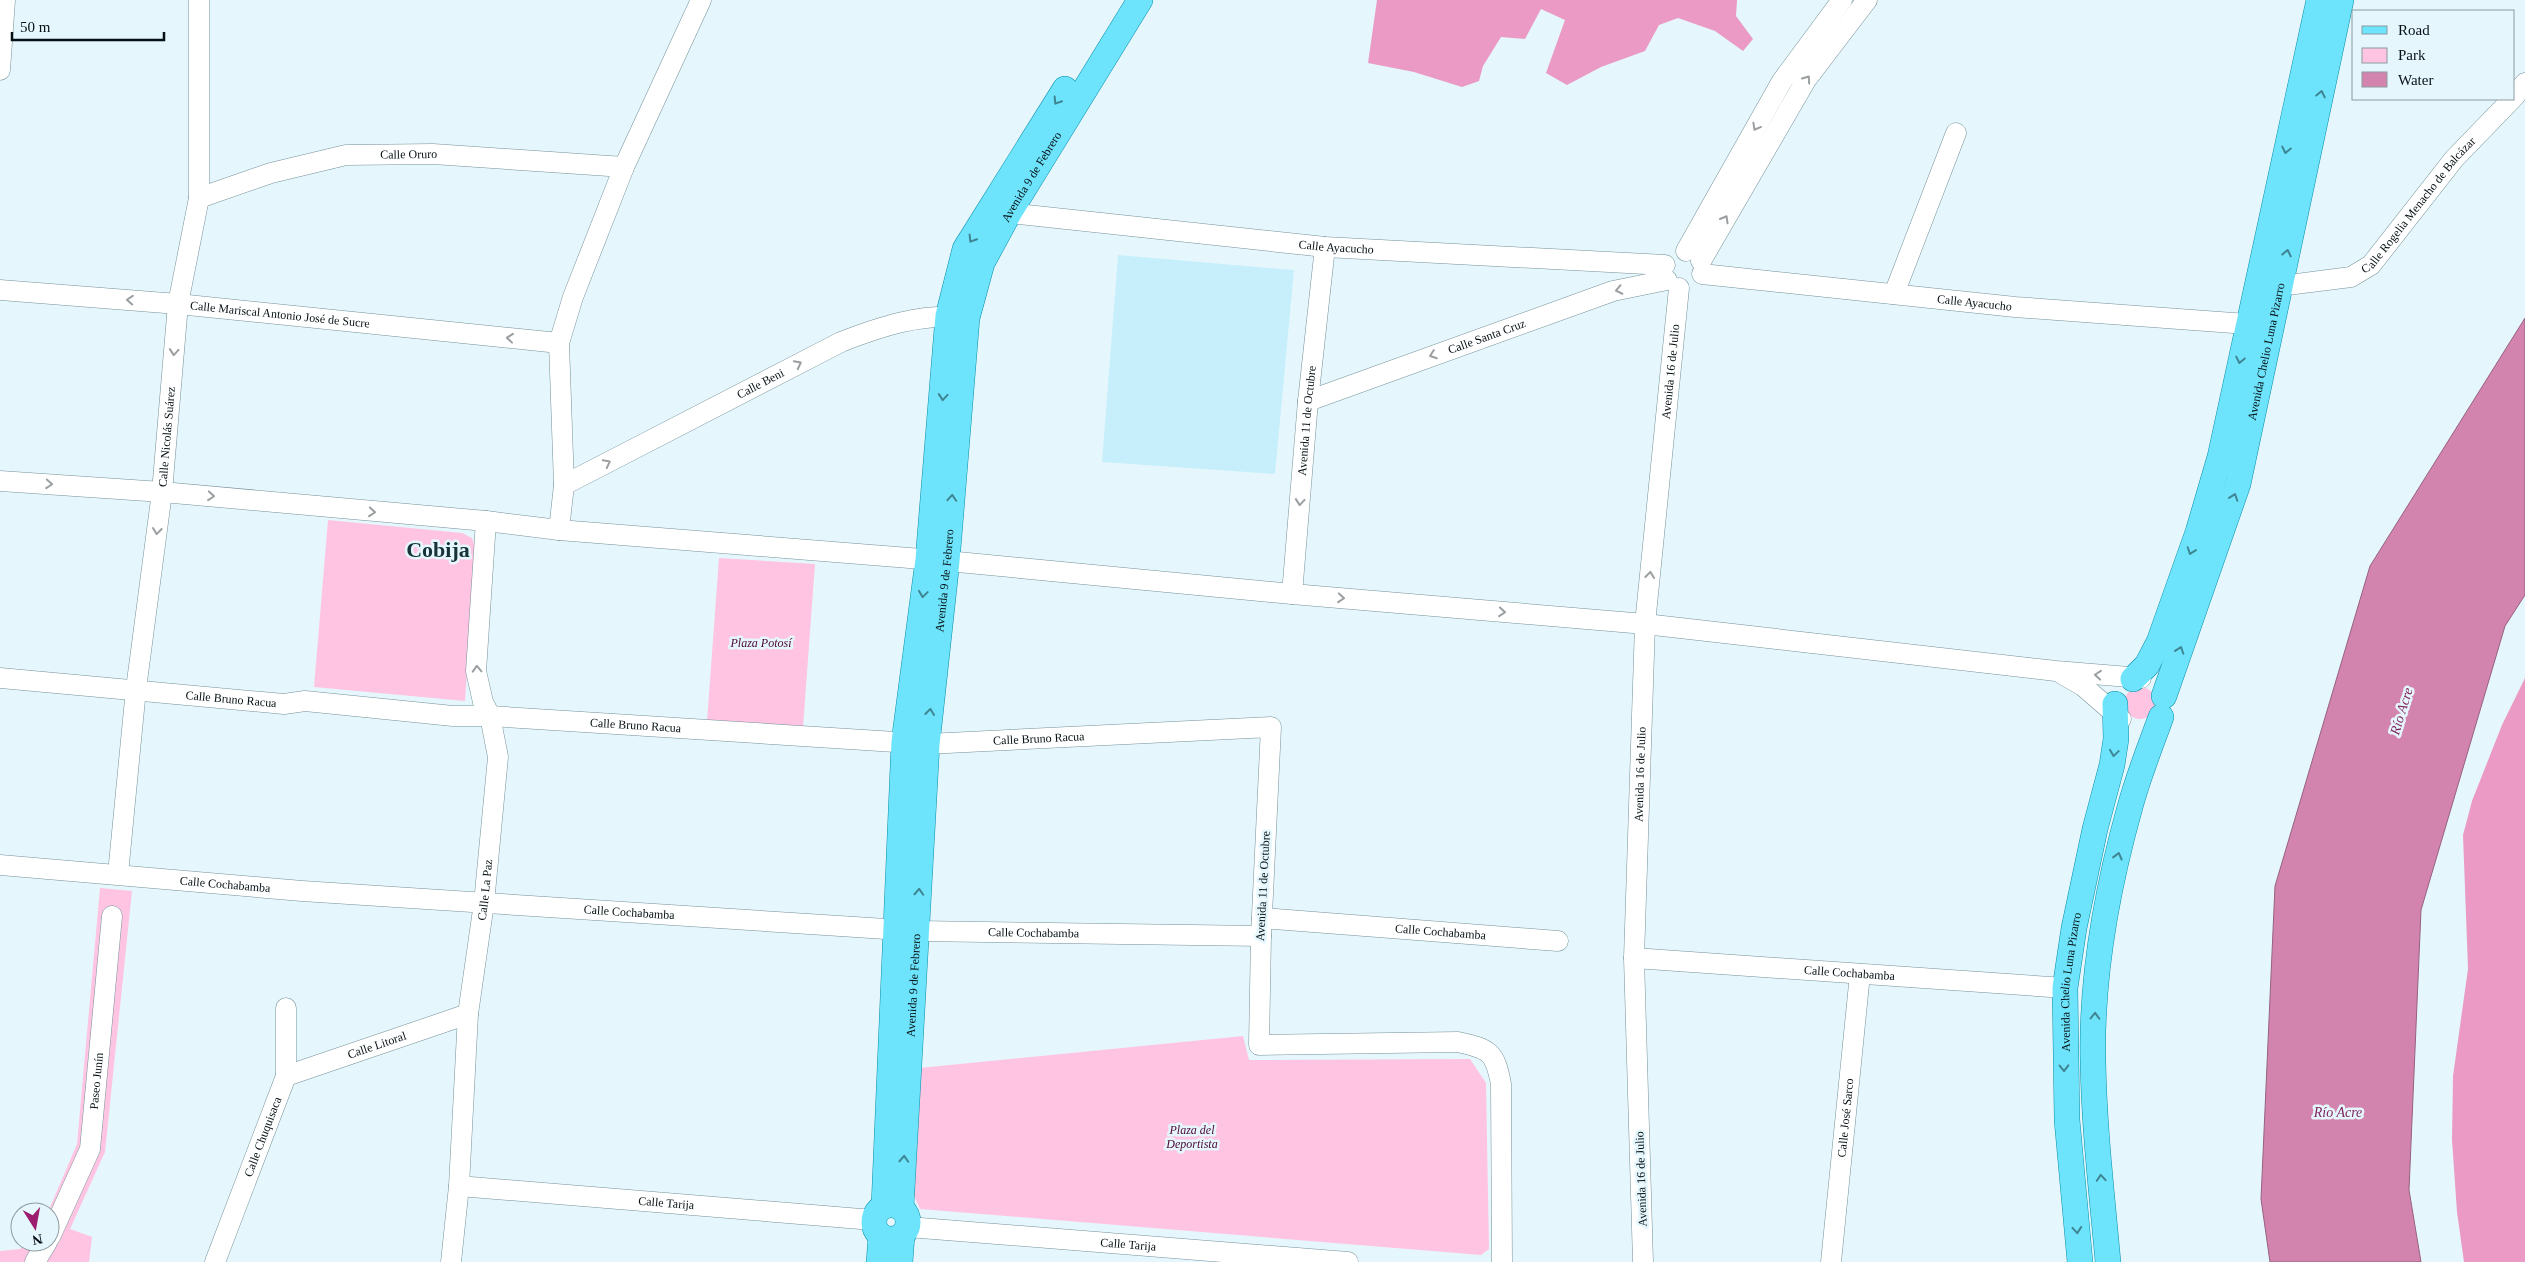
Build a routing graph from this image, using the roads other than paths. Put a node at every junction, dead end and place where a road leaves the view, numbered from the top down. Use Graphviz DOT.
graph roads {
  1 [pos="5,0"];
  2 [pos="198,0"];
  3 [pos="701,0"];
  4 [pos="1120,0"];
  5 [pos="1140,0"];
  6 [pos="1842,0"];
  7 [pos="1867,0"];
  8 [pos="2319,0"];
  9 [pos="2341,0"];
  10 [pos="0,70"];
  11 [pos="2525,83"];
  12 [pos="2515,96"];
  13 [pos="2511,100"];
  14 [pos="1956,133"];
  15 [pos="624,167"];
  16 [pos="199,198"];
  17 [pos="1009,213"];
  18 [pos="1325,247"];
  19 [pos="1696,262"];
  20 [pos="1670,278"];
  21 [pos="2280,286"];
  22 [pos="0,290"];
  23 [pos="1894,294"];
  24 [pos="178,304"];
  25 [pos="958,317"];
  26 [pos="2247,324"];
  27 [pos="559,343"];
  28 [pos="1308,401"];
  29 [pos="0,481"];
  30 [pos="564,485"];
  31 [pos="162,492"];
  32 [pos="486,521"];
  33 [pos="559,530"];
  34 [pos="938,561"];
  35 [pos="1292,594"];
  36 [pos="1645,624"];
  37 [pos="2056,671"];
  38 [pos="0,678"];
  39 [pos="2136,679"];
  40 [pos="136,689"];
  41 [pos="2162,707"];
  42 [pos="2117,713"];
  43 [pos="490,716"];
  44 [pos="1271,727"];
  45 [pos="915,743"];
  46 [pos="0,865"];
  47 [pos="118,874"];
  48 [pos="484,903"];
  49 [pos="112,916"];
  50 [pos="1261,927"];
  51 [pos="907,931"];
  52 [pos="1558,941"];
  53 [pos="1634,958"];
  54 [pos="1860,974"];
  55 [pos="2065,988"];
  56 [pos="286,1008"];
  57 [pos="468,1014"];
  58 [pos="286,1076"];
  59 [pos="459,1186"];
  60 [pos="60,1215"];
  61 [pos="891,1222"];
  62 [pos="1243,1258"];
  63 [pos="215,1262"];
  64 [pos="452,1262"];
  65 [pos="879,1262"];
  66 [pos="900,1262"];
  67 [pos="1348,1262"];
  68 [pos="1502,1262"];
  69 [pos="1643,1262"];
  70 [pos="1831,1262"];
  71 [pos="2080,1262"];
  72 [pos="2108,1262"];
  1 -- 10 [label="street"];
  2 -- 16 [label="street, Calle Nicolás Suárez"];
  3 -- 15 [label="street"];
  4 -- 25 [label="main road, Avenida 9 de Febrero, one-way"];
  5 -- 17 [label="main road, Avenida 9 de Febrero"];
  6 -- 19 [label="street, one-way"];
  19 -- 7 [label="street, one-way"];
  8 -- 26 [label="main road, Avenida Chelio Luna Pizarro, one-way"];
  21 -- 9 [label="main road, Avenida Chelio Luna Pizarro, one-way"];
  11 -- 12 [label="street, Calle Rogelia Menacho de Balcázar"];
  13 -- 21 [label="street, Calle Rogelia Menacho de Balcázar"];
  14 -- 23 [label="street"];
  15 -- 16 [label="street, Calle Oruro"];
  15 -- 27 [label="street"];
  16 -- 24 [label="street, Calle Nicolás Suárez"];
  17 -- 18 [label="street, Calle Ayacucho"];
  17 -- 25 [label="main road, Avenida 9 de Febrero"];
  18 -- 20 [label="street, Calle Ayacucho"];
  18 -- 28 [label="street, Avenida 11 de Octubre"];
  19 -- 20 [label="street"];
  19 -- 20 [label="street"];
  19 -- 23 [label="street, Calle Ayacucho"];
  20 -- 28 [label="street, Calle Santa Cruz, one-way"];
  36 -- 20 [label="street, Avenida 16 de Julio, one-way"];
  41 -- 21 [label="main road, Avenida Chelio Luna Pizarro, one-way"];
  24 -- 22 [label="street, Calle Mariscal Antonio José de Sucre, one-way"];
  23 -- 26 [label="street, Calle Ayacucho"];
  27 -- 24 [label="street, Calle Mariscal Antonio José de Sucre, one-way"];
  24 -- 31 [label="street, Calle Nicolás Suárez, one-way"];
  30 -- 25 [label="street, Calle Beni, one-way"];
  25 -- 34 [label="main road, Avenida 9 de Febrero"];
  26 -- 39 [label="main road, Avenida Chelio Luna Pizarro, one-way"];
  27 -- 30 [label="street"];
  28 -- 35 [label="street, Avenida 11 de Octubre, one-way"];
  29 -- 31 [label="street, one-way"];
  30 -- 33 [label="street"];
  31 -- 32 [label="street, one-way"];
  31 -- 40 [label="street, Calle Nicolás Suárez, one-way"];
  32 -- 33 [label="street"];
  43 -- 32 [label="street, Calle La Paz, one-way"];
  33 -- 34 [label="street"];
  34 -- 35 [label="street"];
  34 -- 45 [label="main road, Avenida 9 de Febrero"];
  35 -- 36 [label="street, one-way"];
  36 -- 37 [label="street"];
  36 -- 53 [label="street, Avenida 16 de Julio"];
  39 -- 37 [label="street, one-way"];
  37 -- 42 [label="street"];
  38 -- 40 [label="street, Calle Bruno Racua"];
  39 -- 41 [label="main road"];
  39 -- 42 [label="main road"];
  40 -- 43 [label="street, Calle Bruno Racua"];
  40 -- 47 [label="street, Calle Nicolás Suárez"];
  41 -- 42 [label="main road"];
  72 -- 41 [label="main road, Avenida Chelio Luna Pizarro, one-way"];
  42 -- 55 [label="main road, Avenida Chelio Luna Pizarro, one-way"];
  43 -- 45 [label="street, Calle Bruno Racua"];
  43 -- 48 [label="street, Calle La Paz"];
  44 -- 45 [label="street, Calle Bruno Racua"];
  44 -- 50 [label="street, Avenida 11 de Octubre"];
  45 -- 51 [label="main road, Avenida 9 de Febrero"];
  46 -- 47 [label="street, Calle Cochabamba"];
  47 -- 48 [label="street, Calle Cochabamba"];
  48 -- 51 [label="street, Calle Cochabamba"];
  48 -- 57 [label="street, Calle La Paz"];
  49 -- 60 [label="street, Paseo Junín"];
  50 -- 51 [label="street, Calle Cochabamba"];
  50 -- 52 [label="street, Calle Cochabamba"];
  50 -- 68 [label="street, Avenida 11 de Octubre"];
  51 -- 61 [label="main road, Avenida 9 de Febrero"];
  53 -- 54 [label="street, Calle Cochabamba"];
  53 -- 69 [label="street, Avenida 16 de Julio"];
  54 -- 55 [label="street, Calle Cochabamba"];
  54 -- 70 [label="street, Calle José Sarco"];
  55 -- 71 [label="main road, Avenida Chelio Luna Pizarro, one-way"];
  56 -- 58 [label="street, Calle Chuquisaca"];
  57 -- 58 [label="street, Calle Litoral"];
  57 -- 59 [label="street, Calle La Paz"];
  58 -- 63 [label="street, Calle Chuquisaca"];
  59 -- 61 [label="street, Calle Tarija"];
  59 -- 64 [label="street, Calle La Paz"];
  61 -- 62 [label="street, Calle Tarija"];
  61 -- 65 [label="main road, Avenida 9 de Febrero"];
  61 -- 66 [label="main road, Avenida 9 de Febrero"];
  62 -- 67 [label="street, Calle Tarija"];
}
